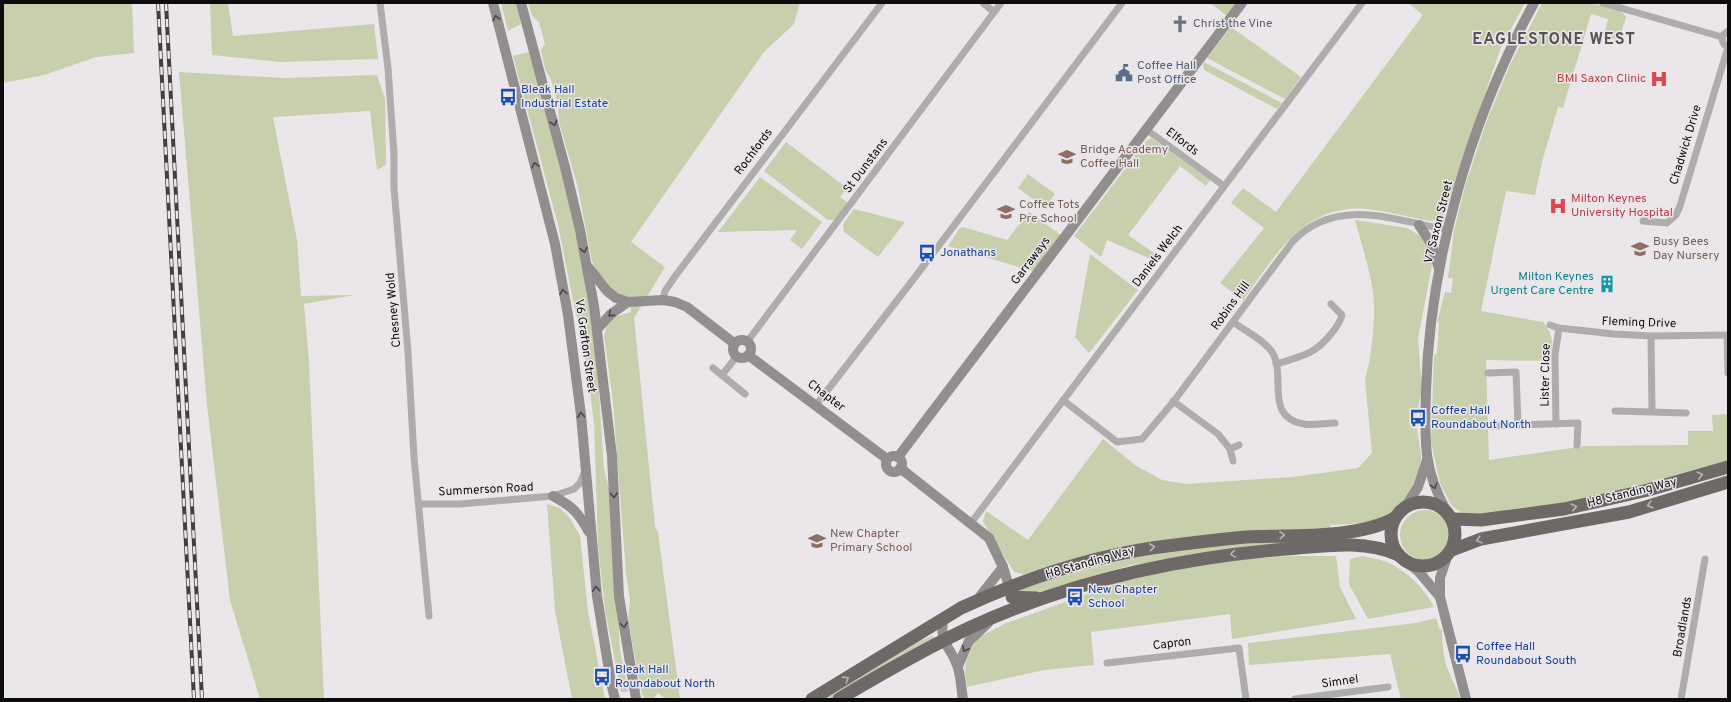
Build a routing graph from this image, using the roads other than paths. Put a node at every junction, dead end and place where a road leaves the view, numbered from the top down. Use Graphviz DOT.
graph roads {
  1 [pos="380,3"];
  2 [pos="493,3"];
  3 [pos="521,3"];
  4 [pos="882,3"];
  5 [pos="983,3"];
  6 [pos="1001,3"];
  7 [pos="1122,3"];
  8 [pos="1242,3"];
  9 [pos="1362,3"];
  10 [pos="1534,3"];
  11 [pos="1603,3"];
  12 [pos="994,12"];
  13 [pos="1728,31"];
  14 [pos="1722,37"];
  15 [pos="1728,47"];
  16 [pos="1147,130"];
  17 [pos="1224,186"];
  18 [pos="1643,221"];
  19 [pos="1419,225"];
  20 [pos="1448,230"];
  21 [pos="586,265"];
  22 [pos="1440,273"];
  23 [pos="663,300"];
  24 [pos="628,302"];
  25 [pos="1331,304"];
  26 [pos="1233,322"];
  27 [pos="1550,325"];
  28 [pos="1559,328"];
  29 [pos="597,329"];
  30 [pos="1728,335"];
  31 [pos="1651,336"];
  32 [pos="747,342"];
  33 [pos="735,344"];
  34 [pos="748,355"];
  35 [pos="737,356"];
  36 [pos="1276,364"];
  37 [pos="713,368"];
  38 [pos="1488,373"];
  39 [pos="1728,373"];
  40 [pos="722,375"];
  41 [pos="745,394"];
  42 [pos="1063,400"];
  43 [pos="1173,401"];
  44 [pos="816,405"];
  45 [pos="1615,410"];
  46 [pos="1652,411"];
  47 [pos="1686,413"];
  48 [pos="1335,423"];
  49 [pos="1556,424"];
  50 [pos="1518,425"];
  51 [pos="1491,426"];
  52 [pos="1577,445"];
  53 [pos="1239,446"];
  54 [pos="1230,449"];
  55 [pos="898,457"];
  56 [pos="887,459"];
  57 [pos="1427,460"];
  58 [pos="1233,461"];
  59 [pos="586,468"];
  60 [pos="900,468"];
  61 [pos="1728,468"];
  62 [pos="1728,482"];
  63 [pos="553,496"];
  64 [pos="420,504"];
  65 [pos="1406,506"];
  66 [pos="1449,514"];
  67 [pos="1395,518"];
  68 [pos="971,523"];
  69 [pos="591,535"];
  70 [pos="1328,539"];
  71 [pos="1449,554"];
  72 [pos="1403,559"];
  73 [pos="1705,559"];
  74 [pos="1003,567"];
  75 [pos="1011,592"];
  76 [pos="981,597"];
  77 [pos="1044,598"];
  78 [pos="1440,598"];
  79 [pos="1009,612"];
  80 [pos="430,616"];
  81 [pos="942,630"];
  82 [pos="972,631"];
  83 [pos="1107,663"];
  84 [pos="958,666"];
  85 [pos="1388,686"];
  86 [pos="636,696"];
  87 [pos="615,698"];
  88 [pos="812,699"];
  89 [pos="839,699"];
  90 [pos="962,699"];
  91 [pos="1246,699"];
  92 [pos="1295,699"];
  93 [pos="1466,699"];
  94 [pos="1681,699"];
  1 -- 64 [label="street, Chesney Wold"];
  59 -- 2 [label="street, V6 Grafton Street, one-way"];
  3 -- 21 [label="street, V6 Grafton Street, one-way"];
  4 -- 23 [label="street, Rochfords"];
  5 -- 12 [label="street"];
  6 -- 12 [label="street, St Dunstans"];
  7 -- 44 [label="street"];
  8 -- 16 [label="street, Garraways"];
  9 -- 17 [label="street, Daniels Welch"];
  10 -- 20 [label="street, V7 Saxon Street"];
  11 -- 14 [label="street"];
  12 -- 32 [label="street, St Dunstans"];
  13 -- 14 [label="street"];
  14 -- 15 [label="street"];
  15 -- 18 [label="street, Chadwick Drive"];
  16 -- 17 [label="street, Elfords"];
  16 -- 55 [label="street, Garraways"];
  17 -- 42 [label="street, Daniels Welch"];
  19 -- 20 [label="street, Robins Hill"];
  19 -- 22 [label="street"];
  19 -- 26 [label="street, Robins Hill"];
  20 -- 22 [label="street, V7 Saxon Street"];
  21 -- 24 [label="street"];
  21 -- 29 [label="street, V6 Grafton Street"];
  22 -- 57 [label="street, V7 Saxon Street"];
  23 -- 24 [label="street"];
  23 -- 33 [label="street"];
  24 -- 29 [label="street, one-way"];
  25 -- 36 [label="street"];
  26 -- 36 [label="street"];
  26 -- 43 [label="street, Robins Hill"];
  27 -- 28 [label="street, Fleming Drive"];
  28 -- 31 [label="street, Fleming Drive"];
  28 -- 49 [label="street, Lister Close"];
  29 -- 86 [label="street, V6 Grafton Street, one-way"];
  30 -- 31 [label="street, Fleming Drive"];
  30 -- 39 [label="street"];
  31 -- 46 [label="street"];
  32 -- 33 [label="street"];
  32 -- 34 [label="street"];
  33 -- 35 [label="street"];
  34 -- 35 [label="street"];
  34 -- 44 [label="street, Chapter"];
  35 -- 40 [label="street"];
  36 -- 48 [label="street"];
  37 -- 40 [label="street"];
  38 -- 50 [label="street"];
  40 -- 41 [label="street"];
  42 -- 43 [label="street, Robins Hill"];
  42 -- 68 [label="street, Daniels Welch"];
  43 -- 54 [label="street"];
  44 -- 56 [label="street, Chapter"];
  45 -- 46 [label="street"];
  46 -- 47 [label="street"];
  49 -- 50 [label="street, Lister Close"];
  49 -- 52 [label="street, Lister Close"];
  50 -- 51 [label="street, Lister Close"];
  53 -- 54 [label="street"];
  54 -- 58 [label="street"];
  55 -- 56 [label="street"];
  55 -- 60 [label="street"];
  56 -- 60 [label="street"];
  57 -- 65 [label="street, V7 Saxon Street"];
  57 -- 66 [label="street, V7 Saxon Street, one-way"];
  59 -- 63 [label="street, Summerson Road"];
  59 -- 69 [label="street, V6 Grafton Street"];
  60 -- 68 [label="street"];
  66 -- 61 [label="highway, H8 Standing Way, one-way"];
  62 -- 71 [label="highway, H8 Standing Way, one-way"];
  63 -- 64 [label="street, Summerson Road"];
  63 -- 69 [label="street"];
  64 -- 80 [label="street, Chesney Wold"];
  65 -- 66 [label="highway"];
  65 -- 67 [label="highway"];
  66 -- 71 [label="highway"];
  67 -- 70 [label="highway, H8 Standing Way"];
  67 -- 72 [label="highway"];
  68 -- 74 [label="street"];
  87 -- 69 [label="street, V6 Grafton Street, one-way"];
  70 -- 72 [label="highway, H8 Standing Way"];
  75 -- 70 [label="highway, H8 Standing Way, one-way"];
  70 -- 77 [label="highway, H8 Standing Way, one-way"];
  71 -- 72 [label="highway"];
  71 -- 78 [label="street"];
  72 -- 78 [label="street"];
  73 -- 94 [label="street, Broadlands"];
  74 -- 75 [label="street"];
  74 -- 76 [label="street"];
  75 -- 76 [label="highway, H8 Standing Way"];
  75 -- 77 [label="highway"];
  75 -- 79 [label="street"];
  76 -- 81 [label="highway, H8 Standing Way"];
  77 -- 79 [label="highway, H8 Standing Way"];
  78 -- 93 [label="street"];
  79 -- 82 [label="highway, H8 Standing Way"];
  81 -- 82 [label="highway, H8 Standing Way"];
  81 -- 84 [label="street"];
  88 -- 81 [label="highway, H8 Standing Way, one-way"];
  81 -- 89 [label="highway, H8 Standing Way"];
  82 -- 84 [label="street, one-way"];
  83 -- 91 [label="street, Capron"];
  84 -- 90 [label="street"];
  85 -- 92 [label="street, Simnel"];
}
